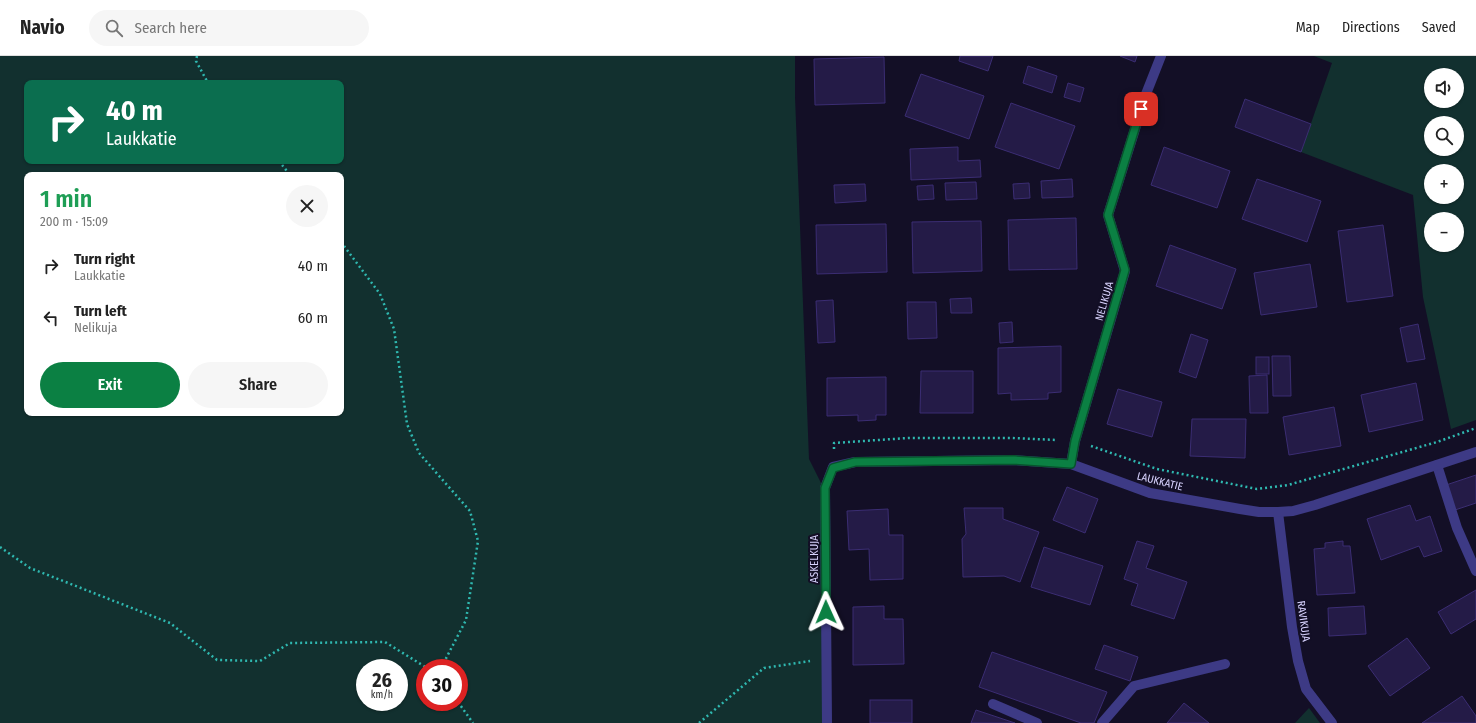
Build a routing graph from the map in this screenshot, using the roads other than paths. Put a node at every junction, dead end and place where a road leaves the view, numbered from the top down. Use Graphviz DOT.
graph roads {
  1 [pos="1161,56"];
  2 [pos="1476,452"];
  3 [pos="1071,464"];
  4 [pos="1437,465"];
  5 [pos="833,468"];
  6 [pos="1278,512"];
  7 [pos="1476,571"];
  8 [pos="1225,664"];
  9 [pos="993,704"];
  10 [pos="827,723"];
  11 [pos="1037,723"];
  12 [pos="1102,723"];
  13 [pos="1332,723"];
  1 -- 3 [label="street, NELIKUJA"];
  2 -- 4 [label="street, LAUKKATIE"];
  3 -- 5 [label="street, LAUKKATIE"];
  3 -- 6 [label="street, LAUKKATIE"];
  4 -- 6 [label="street, LAUKKATIE"];
  4 -- 7 [label="street"];
  5 -- 10 [label="street, ASKELKUJA"];
  6 -- 13 [label="street, RAVIKUJA"];
  8 -- 12 [label="street"];
  9 -- 11 [label="street"];
}
